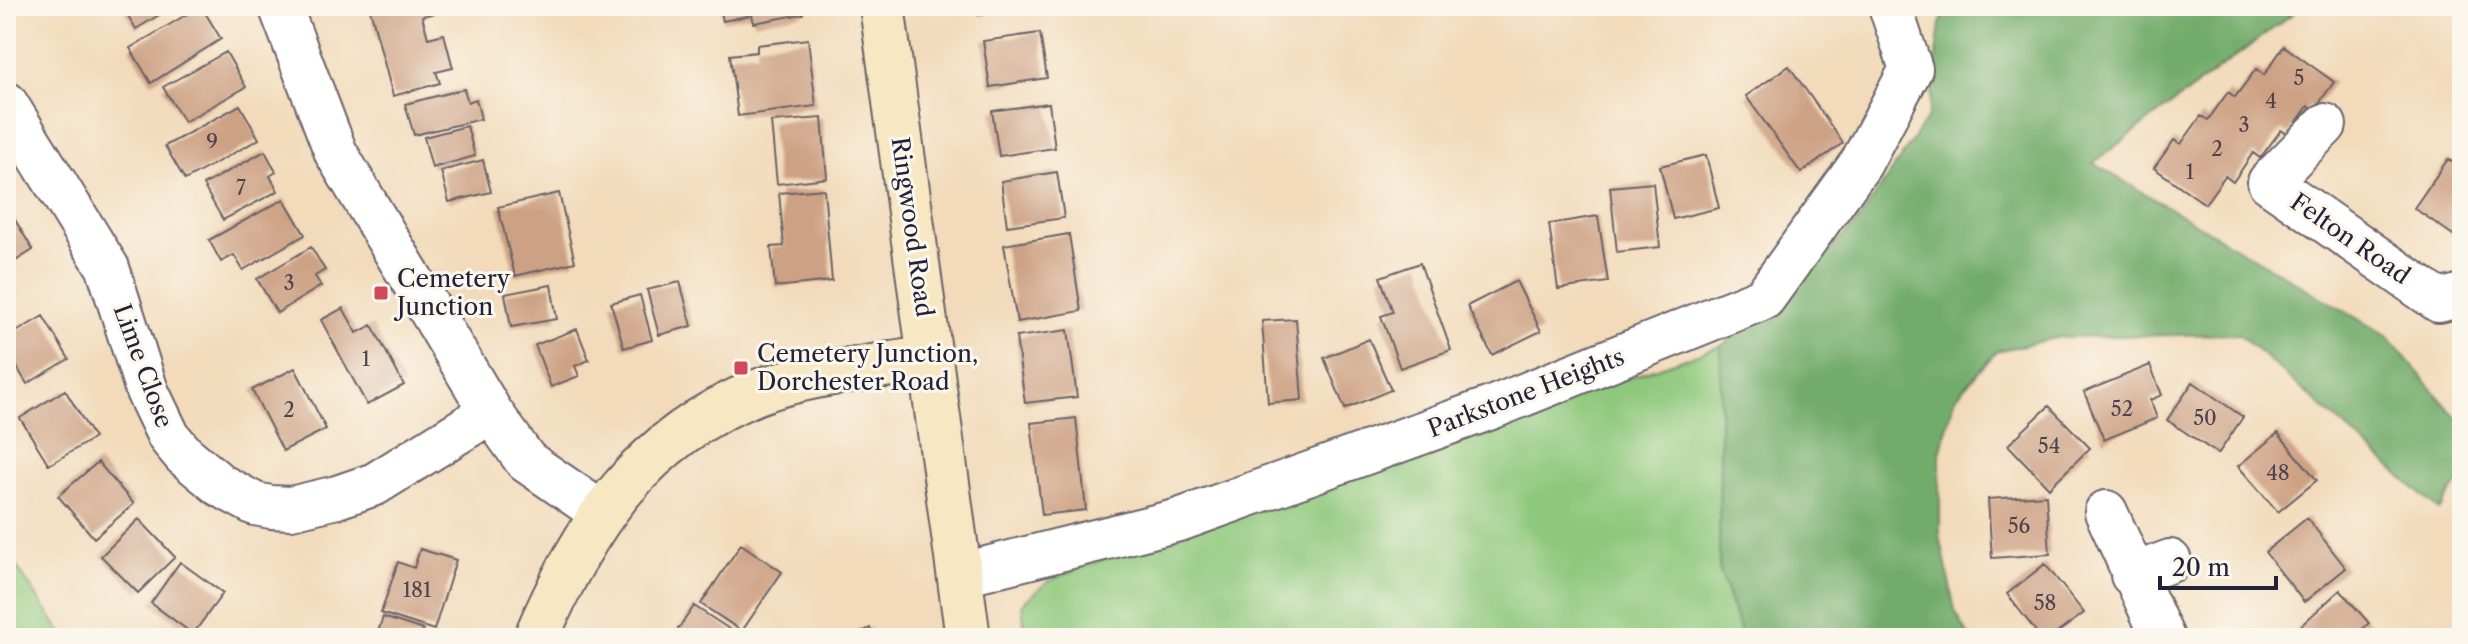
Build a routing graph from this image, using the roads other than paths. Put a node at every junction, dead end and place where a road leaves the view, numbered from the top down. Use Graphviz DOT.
graph roads {
  1 [pos="280,6"];
  2 [pos="882,6"];
  3 [pos="1890,6"];
  4 [pos="6,103"];
  5 [pos="2325,125"];
  6 [pos="18,146"];
  7 [pos="2462,295"];
  8 [pos="930,358"];
  9 [pos="491,412"];
  10 [pos="2106,512"];
  11 [pos="603,514"];
  12 [pos="959,575"];
  13 [pos="536,638"];
  14 [pos="968,638"];
  15 [pos="2163,638"];
  1 -- 9 [label="street"];
  2 -- 8 [label="main road, Ringwood Road"];
  3 -- 12 [label="street, Parkstone Heights"];
  4 -- 6 [label="street, Lime Close"];
  5 -- 7 [label="street, Felton Road"];
  6 -- 9 [label="street, Lime Close"];
  8 -- 11 [label="main road"];
  8 -- 12 [label="main road, Ringwood Road"];
  9 -- 11 [label="street"];
  10 -- 15 [label="street"];
  11 -- 13 [label="main road"];
  12 -- 14 [label="main road, Ringwood Road"];
}
